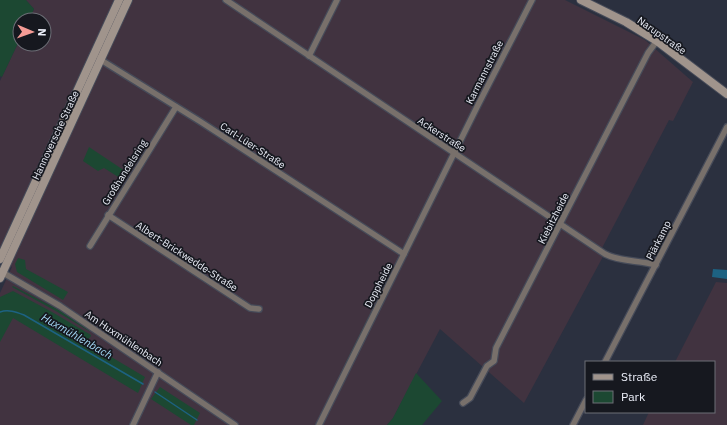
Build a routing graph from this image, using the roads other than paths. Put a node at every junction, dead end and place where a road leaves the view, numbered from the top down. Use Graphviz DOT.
graph roads {
  1 [pos="119,0"];
  2 [pos="128,0"];
  3 [pos="226,0"];
  4 [pos="337,0"];
  5 [pos="532,0"];
  6 [pos="581,0"];
  7 [pos="658,39"];
  8 [pos="96,50"];
  9 [pos="309,56"];
  10 [pos="101,60"];
  11 [pos="727,94"];
  12 [pos="176,107"];
  13 [pos="727,127"];
  14 [pos="454,153"];
  15 [pos="108,215"];
  16 [pos="560,224"];
  17 [pos="90,246"];
  18 [pos="404,254"];
  19 [pos="0,259"];
  20 [pos="656,265"];
  21 [pos="1,274"];
  22 [pos="259,309"];
  23 [pos="606,361"];
  24 [pos="158,372"];
  25 [pos="585,402"];
  26 [pos="463,403"];
  27 [pos="133,425"];
  28 [pos="235,425"];
  29 [pos="319,425"];
  30 [pos="573,425"];
  1 -- 8 [label="main road, Hannoversche Straße"];
  2 -- 10 [label="main road, Hannoversche Straße"];
  3 -- 9 [label="street, Ackerstraße"];
  4 -- 9 [label="street"];
  5 -- 14 [label="street, Karmannstraße"];
  6 -- 7 [label="main road, Narupstraße"];
  7 -- 11 [label="main road, Narupstraße"];
  7 -- 16 [label="street, Kiebitzheide"];
  8 -- 10 [label="street"];
  8 -- 19 [label="main road, Hannoversche Straße"];
  9 -- 14 [label="street, Ackerstraße"];
  10 -- 12 [label="street, Carl-Lüer-Straße"];
  10 -- 21 [label="main road, Hannoversche Straße"];
  12 -- 15 [label="street, Großhandelsring"];
  12 -- 18 [label="street, Carl-Lüer-Straße"];
  13 -- 20 [label="street, Piärkamp"];
  14 -- 16 [label="street, Ackerstraße"];
  14 -- 18 [label="street, Doppheide"];
  15 -- 17 [label="street, Großhandelsring"];
  15 -- 22 [label="street, Albert-Brickwedde-Straße"];
  16 -- 20 [label="street, Ackerstraße"];
  16 -- 26 [label="street, Kiebitzheide"];
  18 -- 29 [label="street, Doppheide"];
  20 -- 23 [label="street, Piärkamp"];
  21 -- 24 [label="street, Am Huxmühlenbach"];
  24 -- 27 [label="street"];
  24 -- 28 [label="street, Am Huxmühlenbach"];
  25 -- 30 [label="street"];
}
